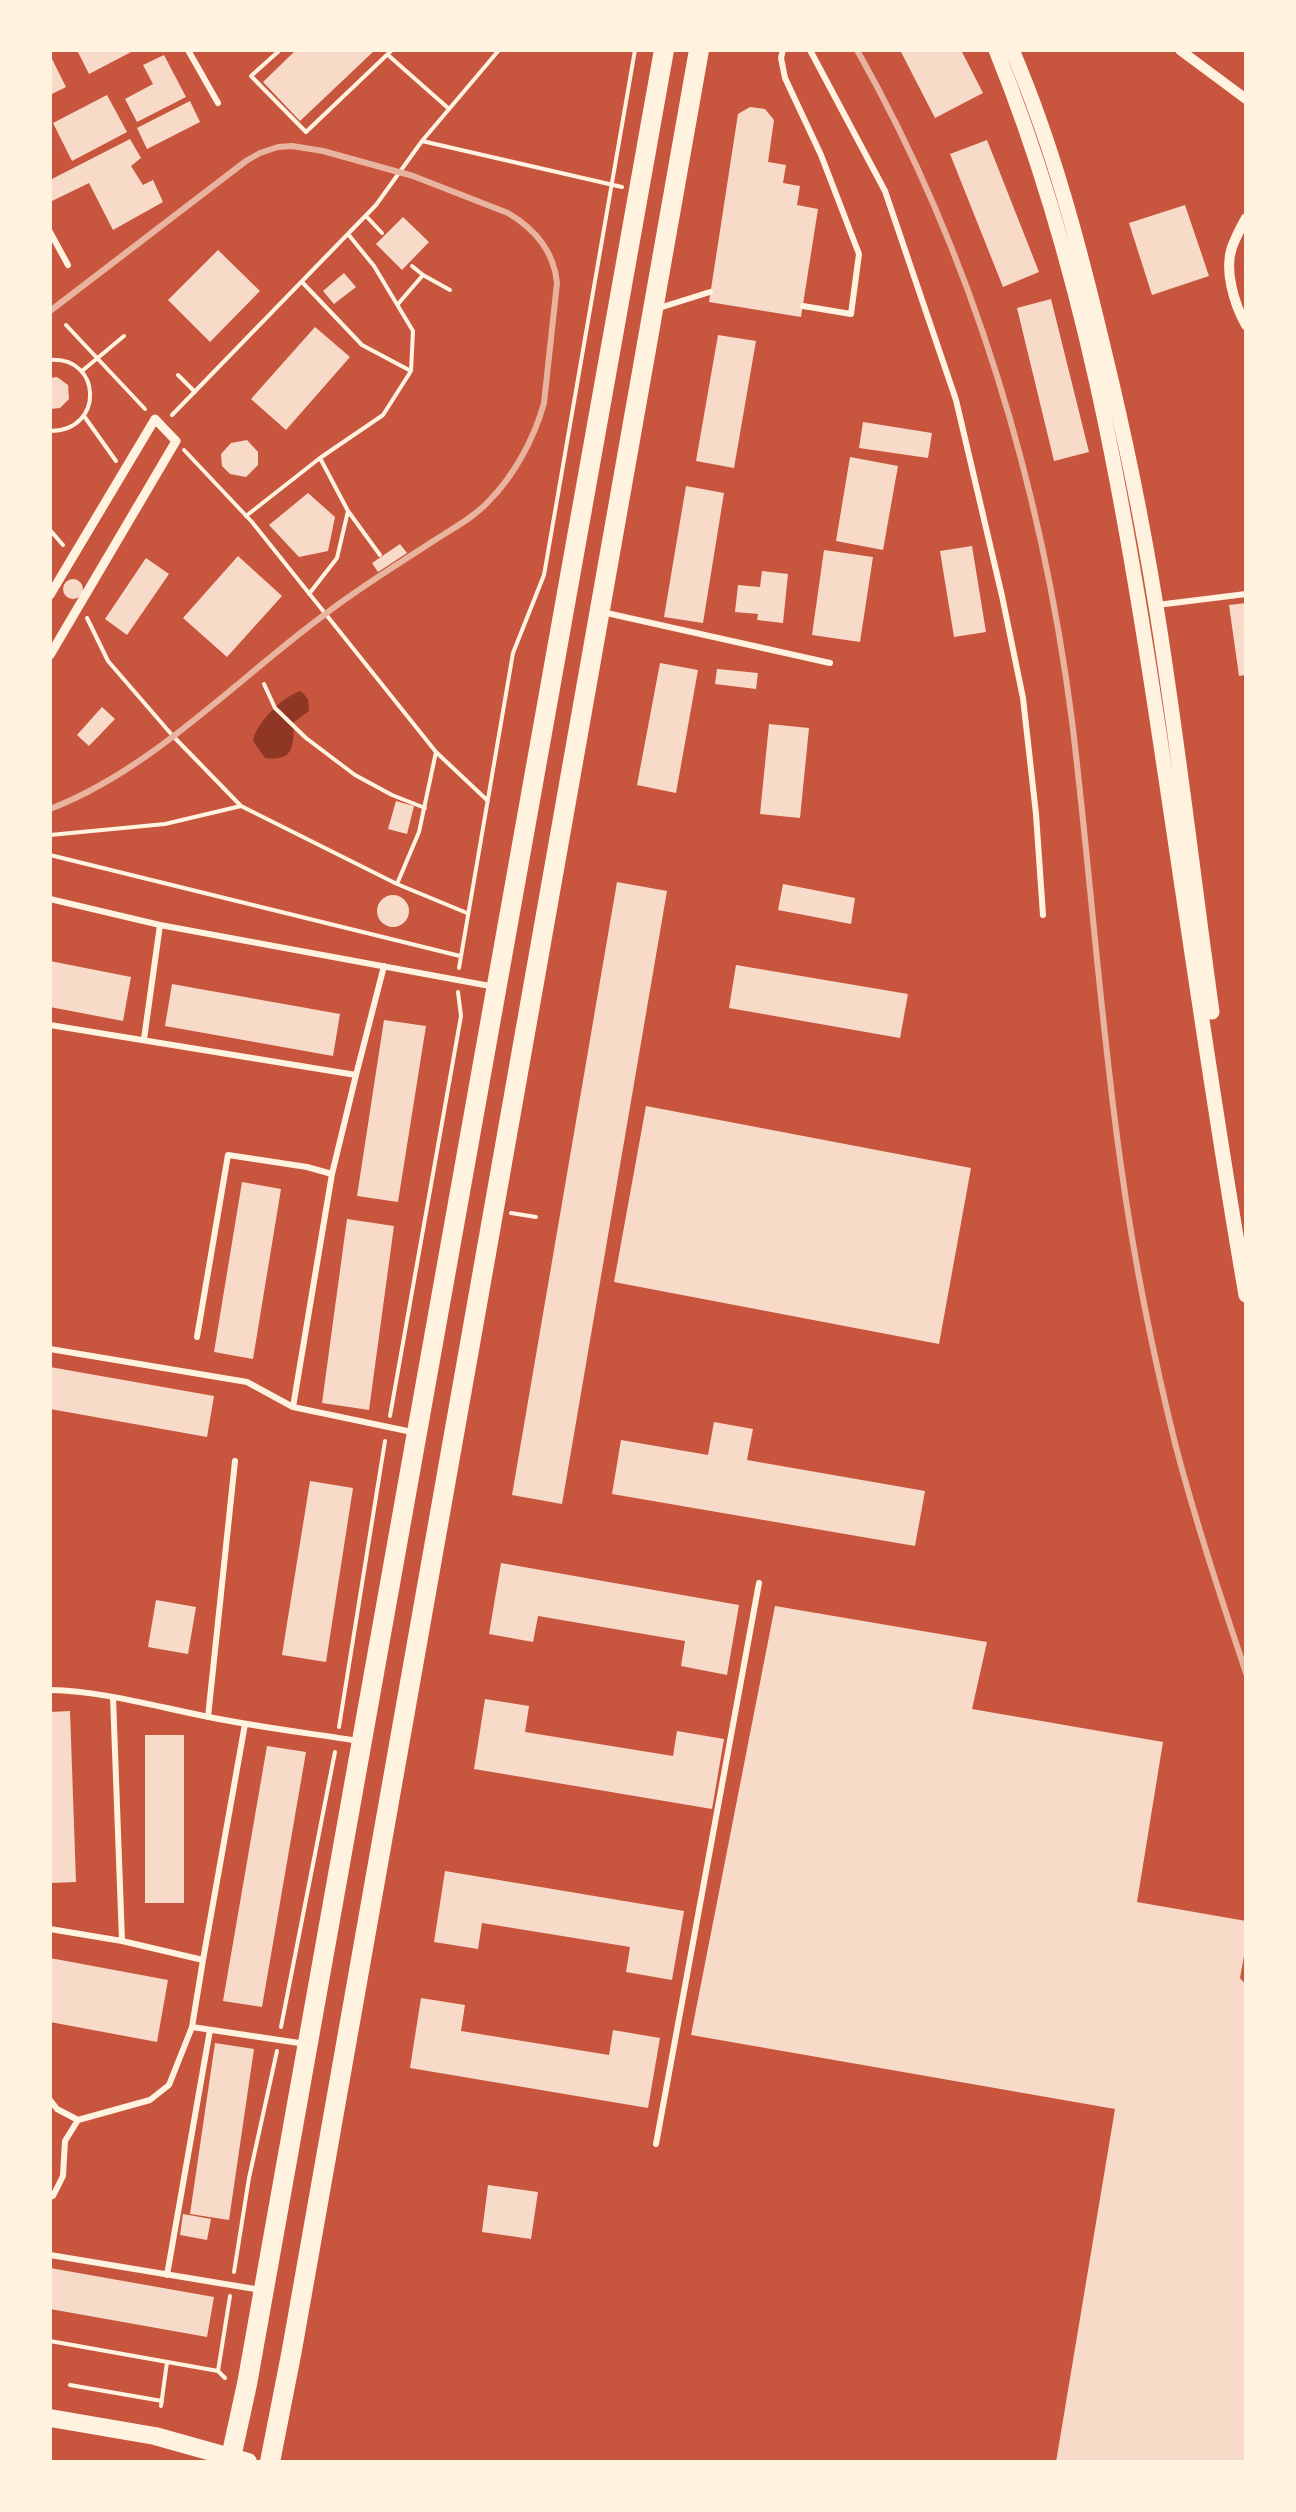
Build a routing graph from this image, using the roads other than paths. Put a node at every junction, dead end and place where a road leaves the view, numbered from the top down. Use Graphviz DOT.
graph roads {
  1 [pos="188,50"];
  2 [pos="664,50"];
  3 [pos="699,50"];
  4 [pos="783,50"];
  5 [pos="810,50"];
  6 [pos="996,50"];
  7 [pos="1012,50"];
  8 [pos="1180,50"];
  9 [pos="1246,99"];
  10 [pos="218,103"];
  11 [pos="1246,218"];
  12 [pos="50,232"];
  13 [pos="68,265"];
  14 [pos="710,292"];
  15 [pos="1240,298"];
  16 [pos="803,306"];
  17 [pos="653,309"];
  18 [pos="1246,324"];
  19 [pos="1246,594"];
  20 [pos="50,595"];
  21 [pos="1156,605"];
  22 [pos="599,612"];
  23 [pos="50,655"];
  24 [pos="830,663"];
  25 [pos="50,899"];
  26 [pos="1044,915"];
  27 [pos="160,924"];
  28 [pos="384,966"];
  29 [pos="496,988"];
  30 [pos="50,1025"];
  31 [pos="144,1038"];
  32 [pos="356,1075"];
  33 [pos="472,1114"];
  34 [pos="509,1122"];
  35 [pos="332,1174"];
  36 [pos="1246,1243"];
  37 [pos="441,1292"];
  38 [pos="1246,1295"];
  39 [pos="477,1302"];
  40 [pos="197,1337"];
  41 [pos="50,1349"];
  42 [pos="293,1406"];
  43 [pos="417,1433"];
  44 [pos="235,1460"];
  45 [pos="758,1583"];
  46 [pos="50,1690"];
  47 [pos="113,1698"];
  48 [pos="208,1717"];
  49 [pos="245,1724"];
  50 [pos="362,1741"];
  51 [pos="50,1929"];
  52 [pos="122,1941"];
  53 [pos="203,1960"];
  54 [pos="192,2027"];
  55 [pos="210,2030"];
  56 [pos="308,2044"];
  57 [pos="50,2100"];
  58 [pos="78,2120"];
  59 [pos="656,2144"];
  60 [pos="50,2197"];
  61 [pos="50,2256"];
  62 [pos="167,2274"];
  63 [pos="264,2290"];
  64 [pos="50,2418"];
  65 [pos="237,2460"];
  66 [pos="270,2462"];
  1 -- 10 [label="lane"];
  2 -- 29 [label="highway"];
  3 -- 17 [label="highway"];
  4 -- 16 [label="lane"];
  5 -- 26 [label="lane"];
  6 -- 38 [label="main road"];
  7 -- 21 [label="main road"];
  8 -- 9 [label="street"];
  11 -- 15 [label="street"];
  12 -- 13 [label="lane"];
  14 -- 17 [label="lane"];
  15 -- 18 [label="street"];
  17 -- 22 [label="highway"];
  19 -- 21 [label="lane"];
  20 -- 23 [label="street"];
  21 -- 36 [label="main road"];
  22 -- 24 [label="lane"];
  22 -- 34 [label="highway"];
  25 -- 27 [label="lane"];
  27 -- 28 [label="lane"];
  27 -- 31 [label="lane"];
  28 -- 29 [label="lane"];
  28 -- 32 [label="lane"];
  29 -- 33 [label="highway"];
  30 -- 31 [label="lane"];
  31 -- 32 [label="lane"];
  32 -- 35 [label="lane"];
  33 -- 34 [label="highway"];
  33 -- 37 [label="highway"];
  34 -- 39 [label="highway"];
  35 -- 40 [label="lane"];
  35 -- 42 [label="lane"];
  37 -- 39 [label="highway"];
  37 -- 43 [label="highway"];
  39 -- 66 [label="highway"];
  41 -- 42 [label="lane"];
  42 -- 43 [label="lane"];
  43 -- 50 [label="highway"];
  44 -- 48 [label="lane"];
  45 -- 59 [label="lane"];
  46 -- 47 [label="lane"];
  47 -- 48 [label="lane"];
  47 -- 52 [label="lane"];
  48 -- 49 [label="lane"];
  49 -- 50 [label="lane"];
  49 -- 53 [label="lane"];
  50 -- 56 [label="highway"];
  51 -- 52 [label="lane"];
  52 -- 53 [label="lane"];
  53 -- 54 [label="lane"];
  54 -- 55 [label="lane"];
  54 -- 58 [label="lane"];
  55 -- 56 [label="lane"];
  55 -- 62 [label="lane"];
  56 -- 63 [label="highway"];
  57 -- 58 [label="lane"];
  58 -- 60 [label="lane"];
  61 -- 62 [label="lane"];
  62 -- 63 [label="lane"];
  63 -- 65 [label="highway"];
  64 -- 65 [label="main road"];
}
